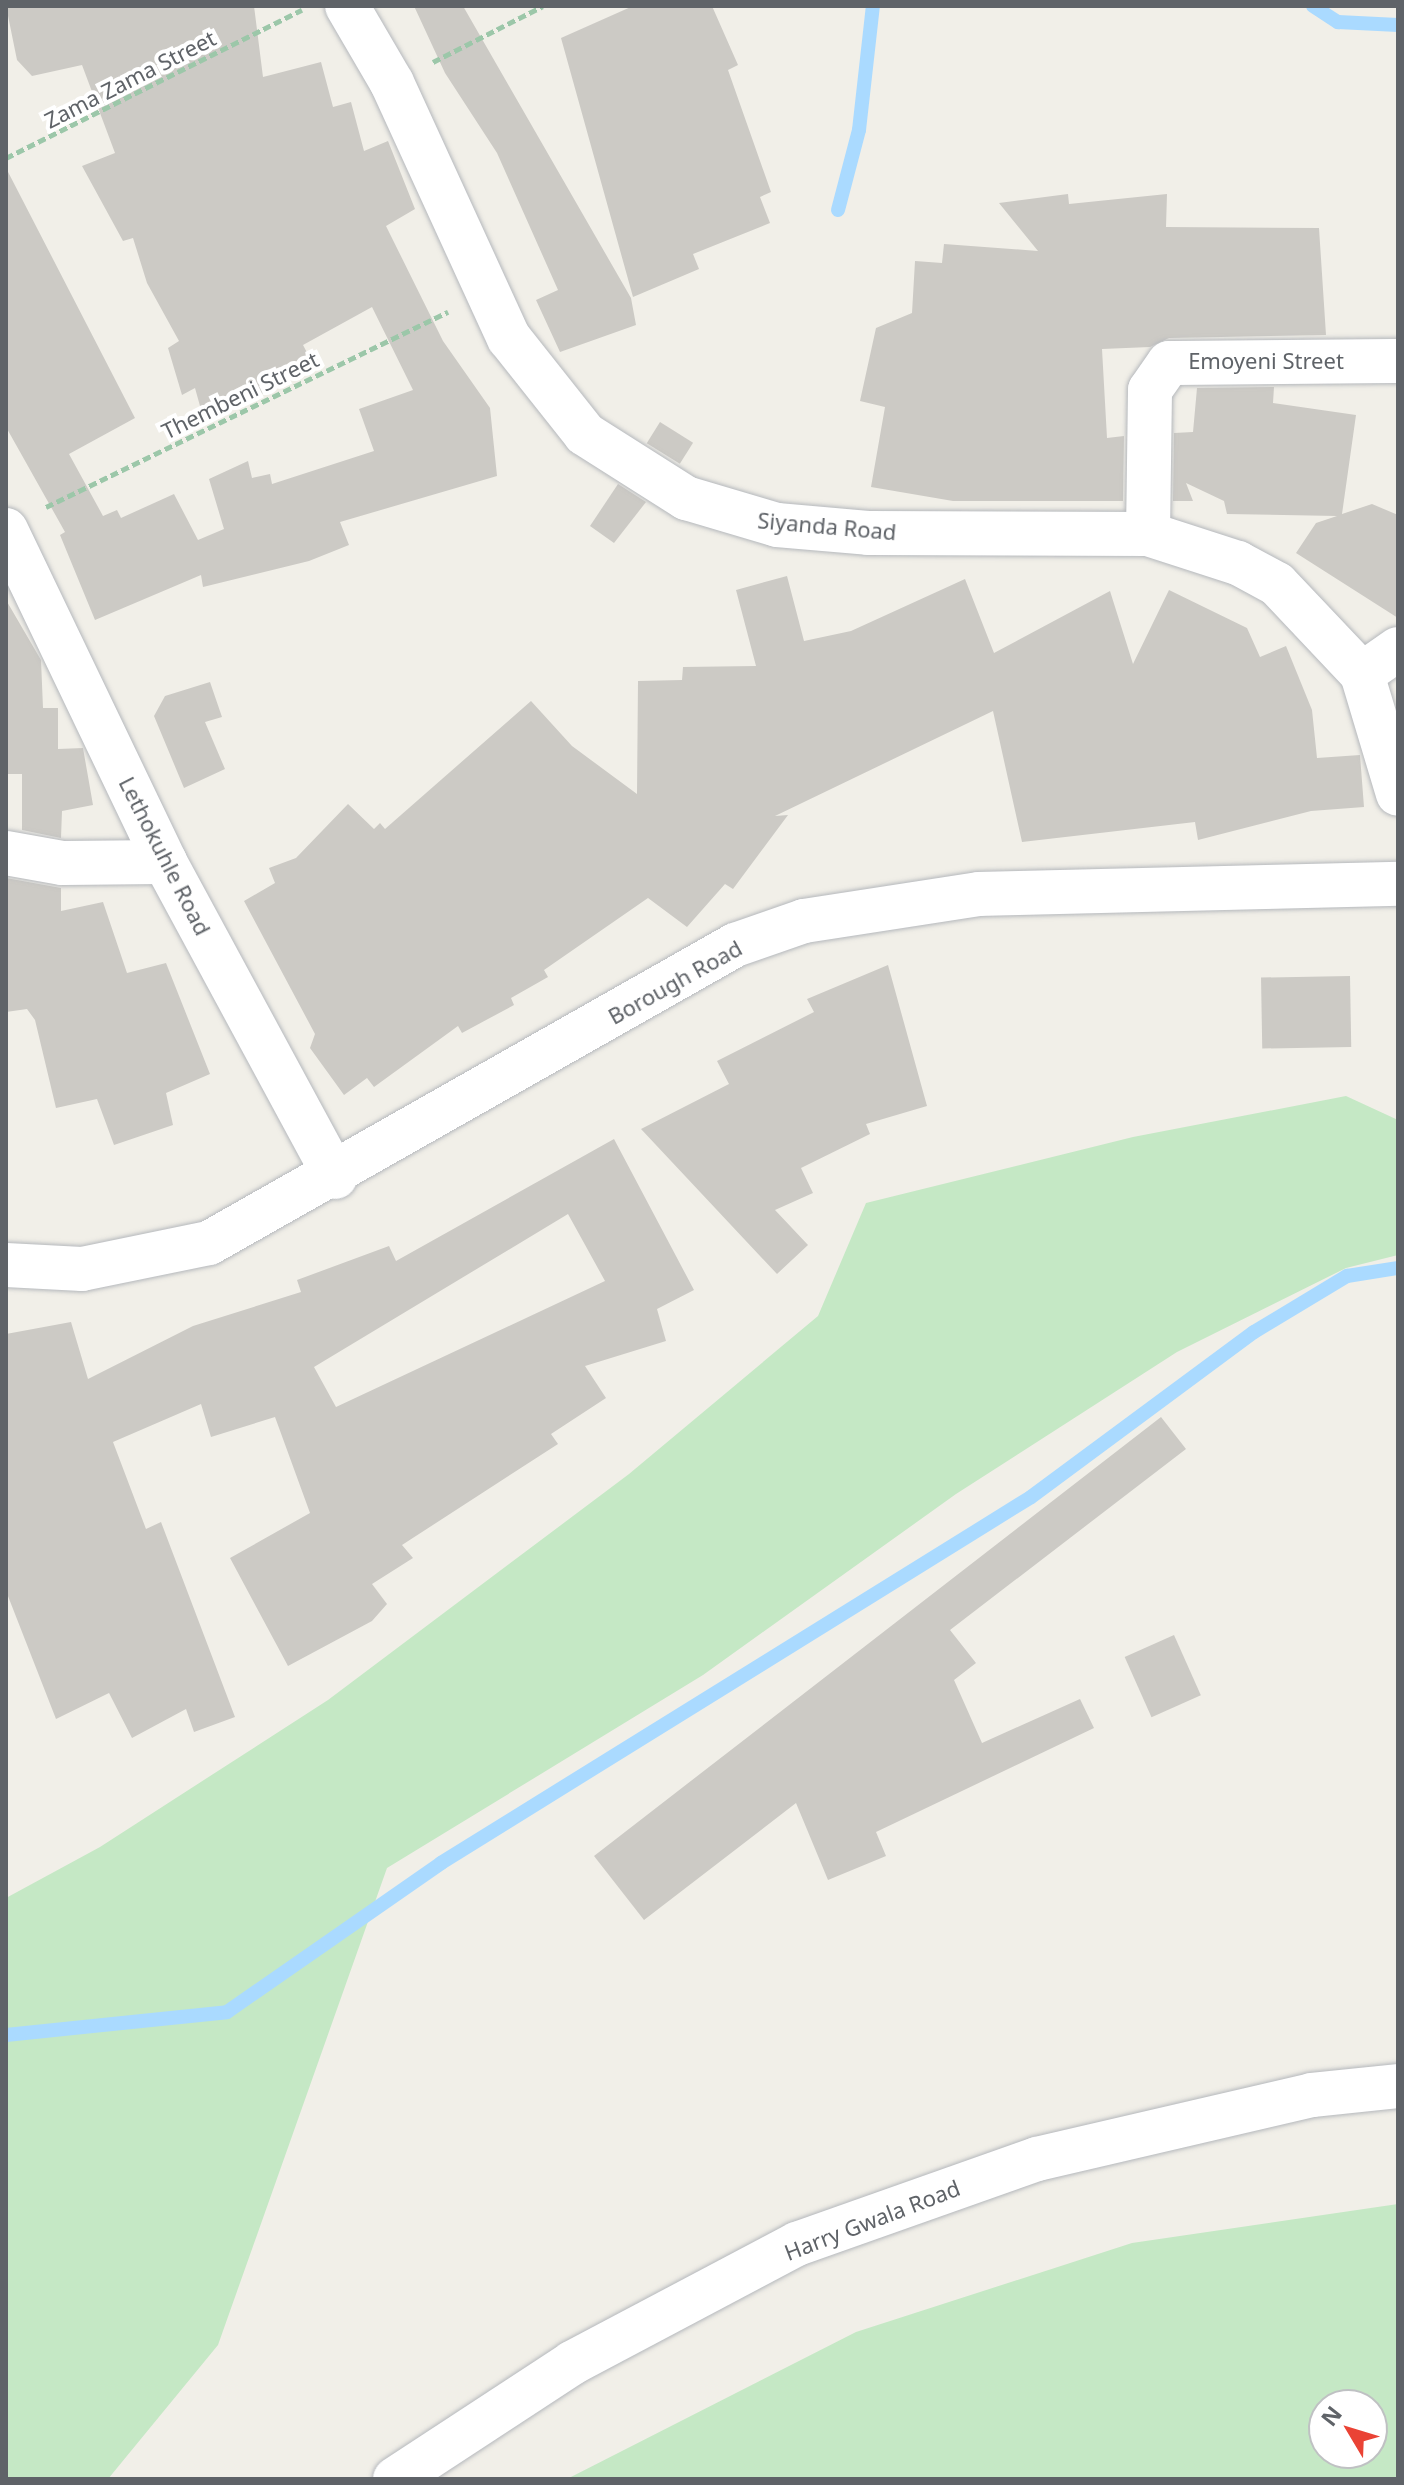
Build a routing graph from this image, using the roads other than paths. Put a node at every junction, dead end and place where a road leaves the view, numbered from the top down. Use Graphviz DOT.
graph roads {
  1 [pos="347,6"];
  2 [pos="1398,361"];
  3 [pos="20,521"];
  4 [pos="1148,534"];
  5 [pos="17,580"];
  6 [pos="1398,649"];
  7 [pos="1362,674"];
  8 [pos="1398,794"];
  9 [pos="6,853"];
  10 [pos="165,862"];
  11 [pos="1398,884"];
  12 [pos="335,1177"];
  13 [pos="6,1265"];
  14 [pos="1398,2086"];
  15 [pos="395,2479"];
  1 -- 4 [label="street, Siyanda Road"];
  2 -- 4 [label="street, Emoyeni Street"];
  3 -- 5 [label="street, Lethokuhle Road"];
  4 -- 7 [label="street, Siyanda Road"];
  5 -- 10 [label="street, Lethokuhle Road"];
  6 -- 7 [label="street"];
  7 -- 8 [label="street, Siyanda Road"];
  9 -- 10 [label="street"];
  10 -- 12 [label="street, Lethokuhle Road"];
  11 -- 12 [label="street, Borough Road"];
  12 -- 13 [label="street, Borough Road"];
  14 -- 15 [label="street, Harry Gwala Road"];
}
